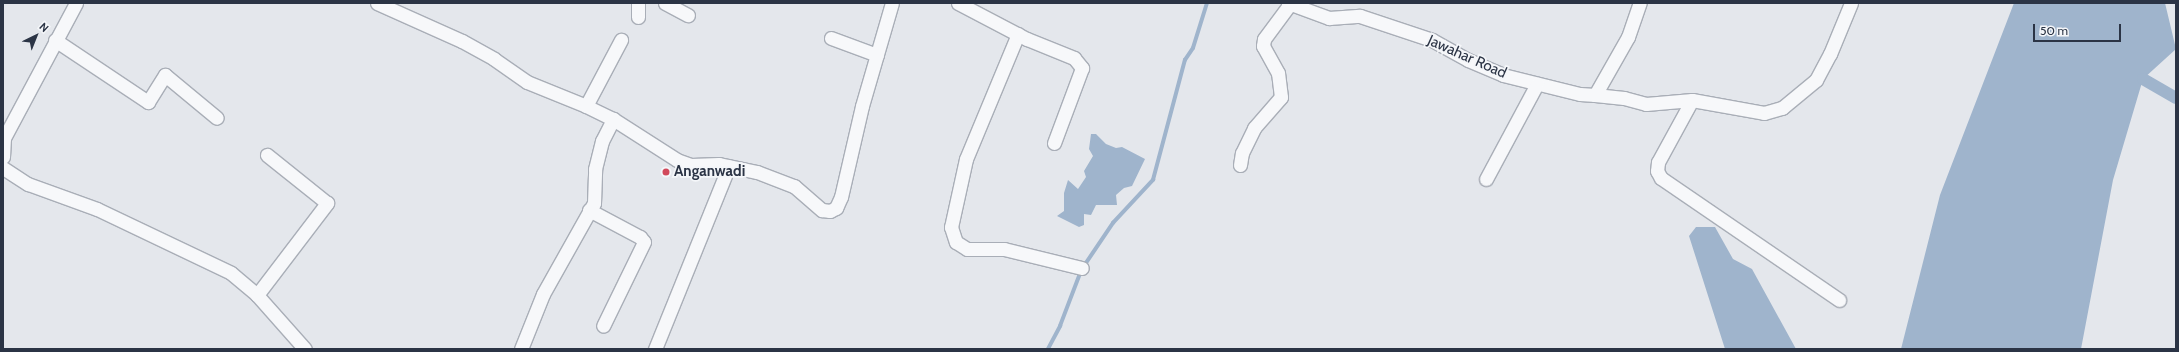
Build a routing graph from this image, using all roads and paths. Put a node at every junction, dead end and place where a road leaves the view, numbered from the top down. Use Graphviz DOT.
graph roads {
  1 [pos="76,3"];
  2 [pos="377,3"];
  3 [pos="638,3"];
  4 [pos="666,3"];
  5 [pos="892,3"];
  6 [pos="958,3"];
  7 [pos="1289,3"];
  8 [pos="1640,3"];
  9 [pos="1851,3"];
  10 [pos="688,15"];
  11 [pos="638,17"];
  12 [pos="1018,34"];
  13 [pos="831,38"];
  14 [pos="55,40"];
  15 [pos="621,40"];
  16 [pos="878,55"];
  17 [pos="1537,84"];
  18 [pos="1595,95"];
  19 [pos="1692,100"];
  20 [pos="586,106"];
  21 [pos="217,118"];
  22 [pos="613,119"];
  23 [pos="3,138"];
  24 [pos="1054,143"];
  25 [pos="267,156"];
  26 [pos="3,157"];
  27 [pos="729,166"];
  28 [pos="1240,166"];
  29 [pos="3,168"];
  30 [pos="1486,179"];
  31 [pos="589,210"];
  32 [pos="1082,268"];
  33 [pos="257,295"];
  34 [pos="1839,300"];
  35 [pos="603,326"];
  36 [pos="305,349"];
  37 [pos="521,349"];
  38 [pos="655,349"];
  1 -- 14 [label="street"];
  2 -- 20 [label="street"];
  3 -- 11 [label="street"];
  4 -- 10 [label="street"];
  5 -- 16 [label="street"];
  6 -- 12 [label="street"];
  7 -- 17 [label="street, Jawahar Road"];
  7 -- 28 [label="street"];
  8 -- 18 [label="street"];
  9 -- 19 [label="street, Jawahar Road"];
  12 -- 24 [label="street"];
  12 -- 32 [label="street"];
  13 -- 16 [label="street"];
  14 -- 21 [label="street"];
  14 -- 23 [label="street"];
  15 -- 20 [label="street"];
  16 -- 27 [label="street"];
  17 -- 18 [label="street, Jawahar Road"];
  17 -- 30 [label="street"];
  18 -- 19 [label="street, Jawahar Road"];
  19 -- 34 [label="street"];
  20 -- 22 [label="street"];
  22 -- 27 [label="street"];
  22 -- 31 [label="street"];
  23 -- 26 [label="street"];
  25 -- 33 [label="street"];
  27 -- 38 [label="street"];
  29 -- 33 [label="street"];
  31 -- 35 [label="street"];
  31 -- 37 [label="street"];
  33 -- 36 [label="street"];
}
